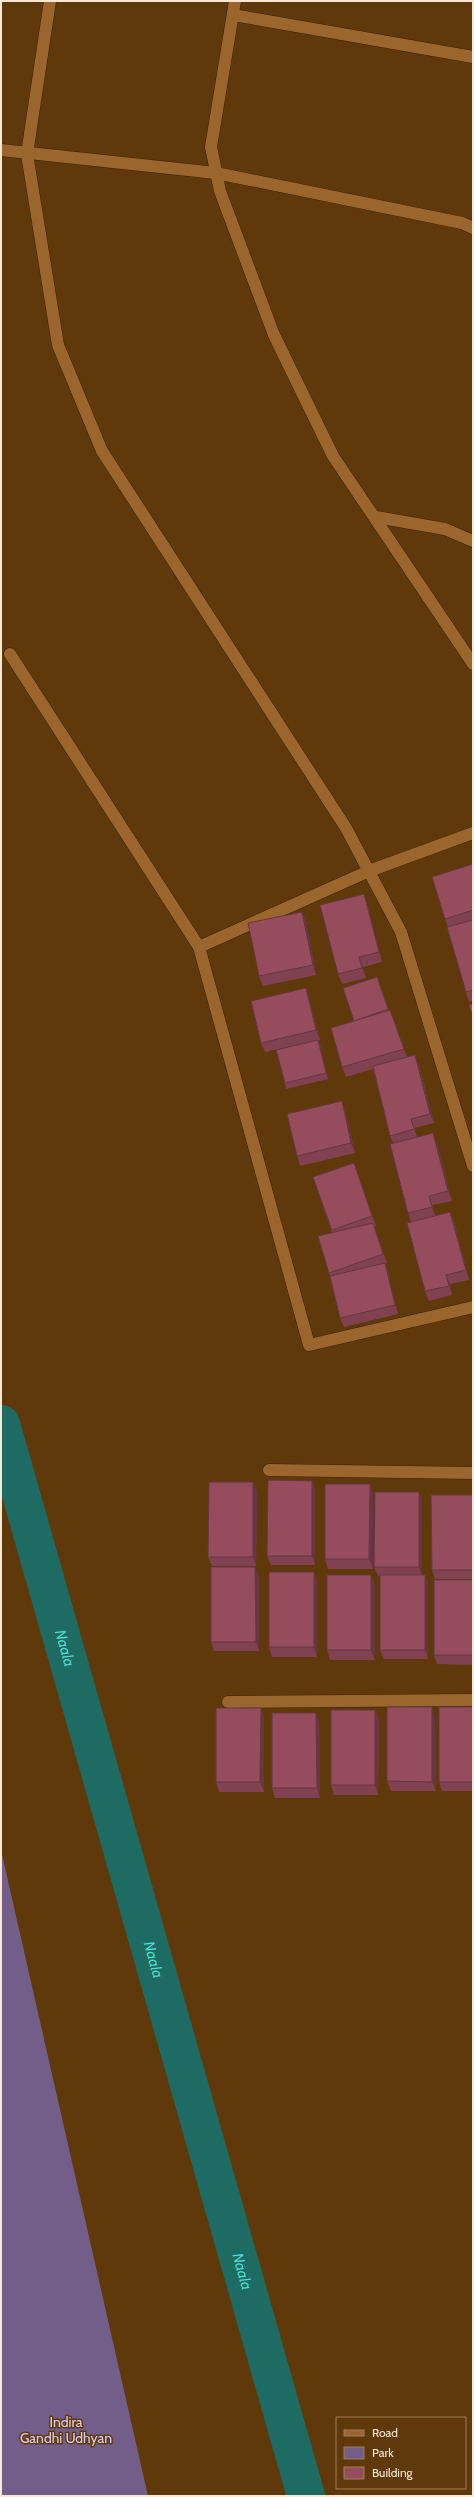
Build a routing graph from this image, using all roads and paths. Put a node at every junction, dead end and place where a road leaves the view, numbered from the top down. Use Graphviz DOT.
graph roads {
  1 [pos="50,1"];
  2 [pos="235,1"];
  3 [pos="233,15"];
  4 [pos="473,57"];
  5 [pos="1,150"];
  6 [pos="27,154"];
  7 [pos="216,173"];
  8 [pos="473,228"];
  9 [pos="376,517"];
  10 [pos="473,541"];
  11 [pos="10,654"];
  12 [pos="473,664"];
  13 [pos="473,833"];
  14 [pos="369,871"];
  15 [pos="199,947"];
  16 [pos="473,1166"];
  17 [pos="473,1307"];
  18 [pos="269,1470"];
  19 [pos="473,1473"];
  20 [pos="473,1700"];
  21 [pos="228,1702"];
  1 -- 6 [label="street"];
  2 -- 3 [label="street"];
  3 -- 4 [label="street"];
  3 -- 7 [label="street"];
  5 -- 6 [label="street"];
  6 -- 7 [label="street"];
  6 -- 14 [label="street"];
  7 -- 8 [label="street"];
  7 -- 9 [label="street"];
  9 -- 10 [label="street"];
  9 -- 12 [label="street"];
  11 -- 15 [label="street"];
  13 -- 14 [label="street"];
  14 -- 15 [label="street"];
  14 -- 16 [label="street"];
  15 -- 17 [label="street"];
  18 -- 19 [label="street"];
  20 -- 21 [label="street"];
}
